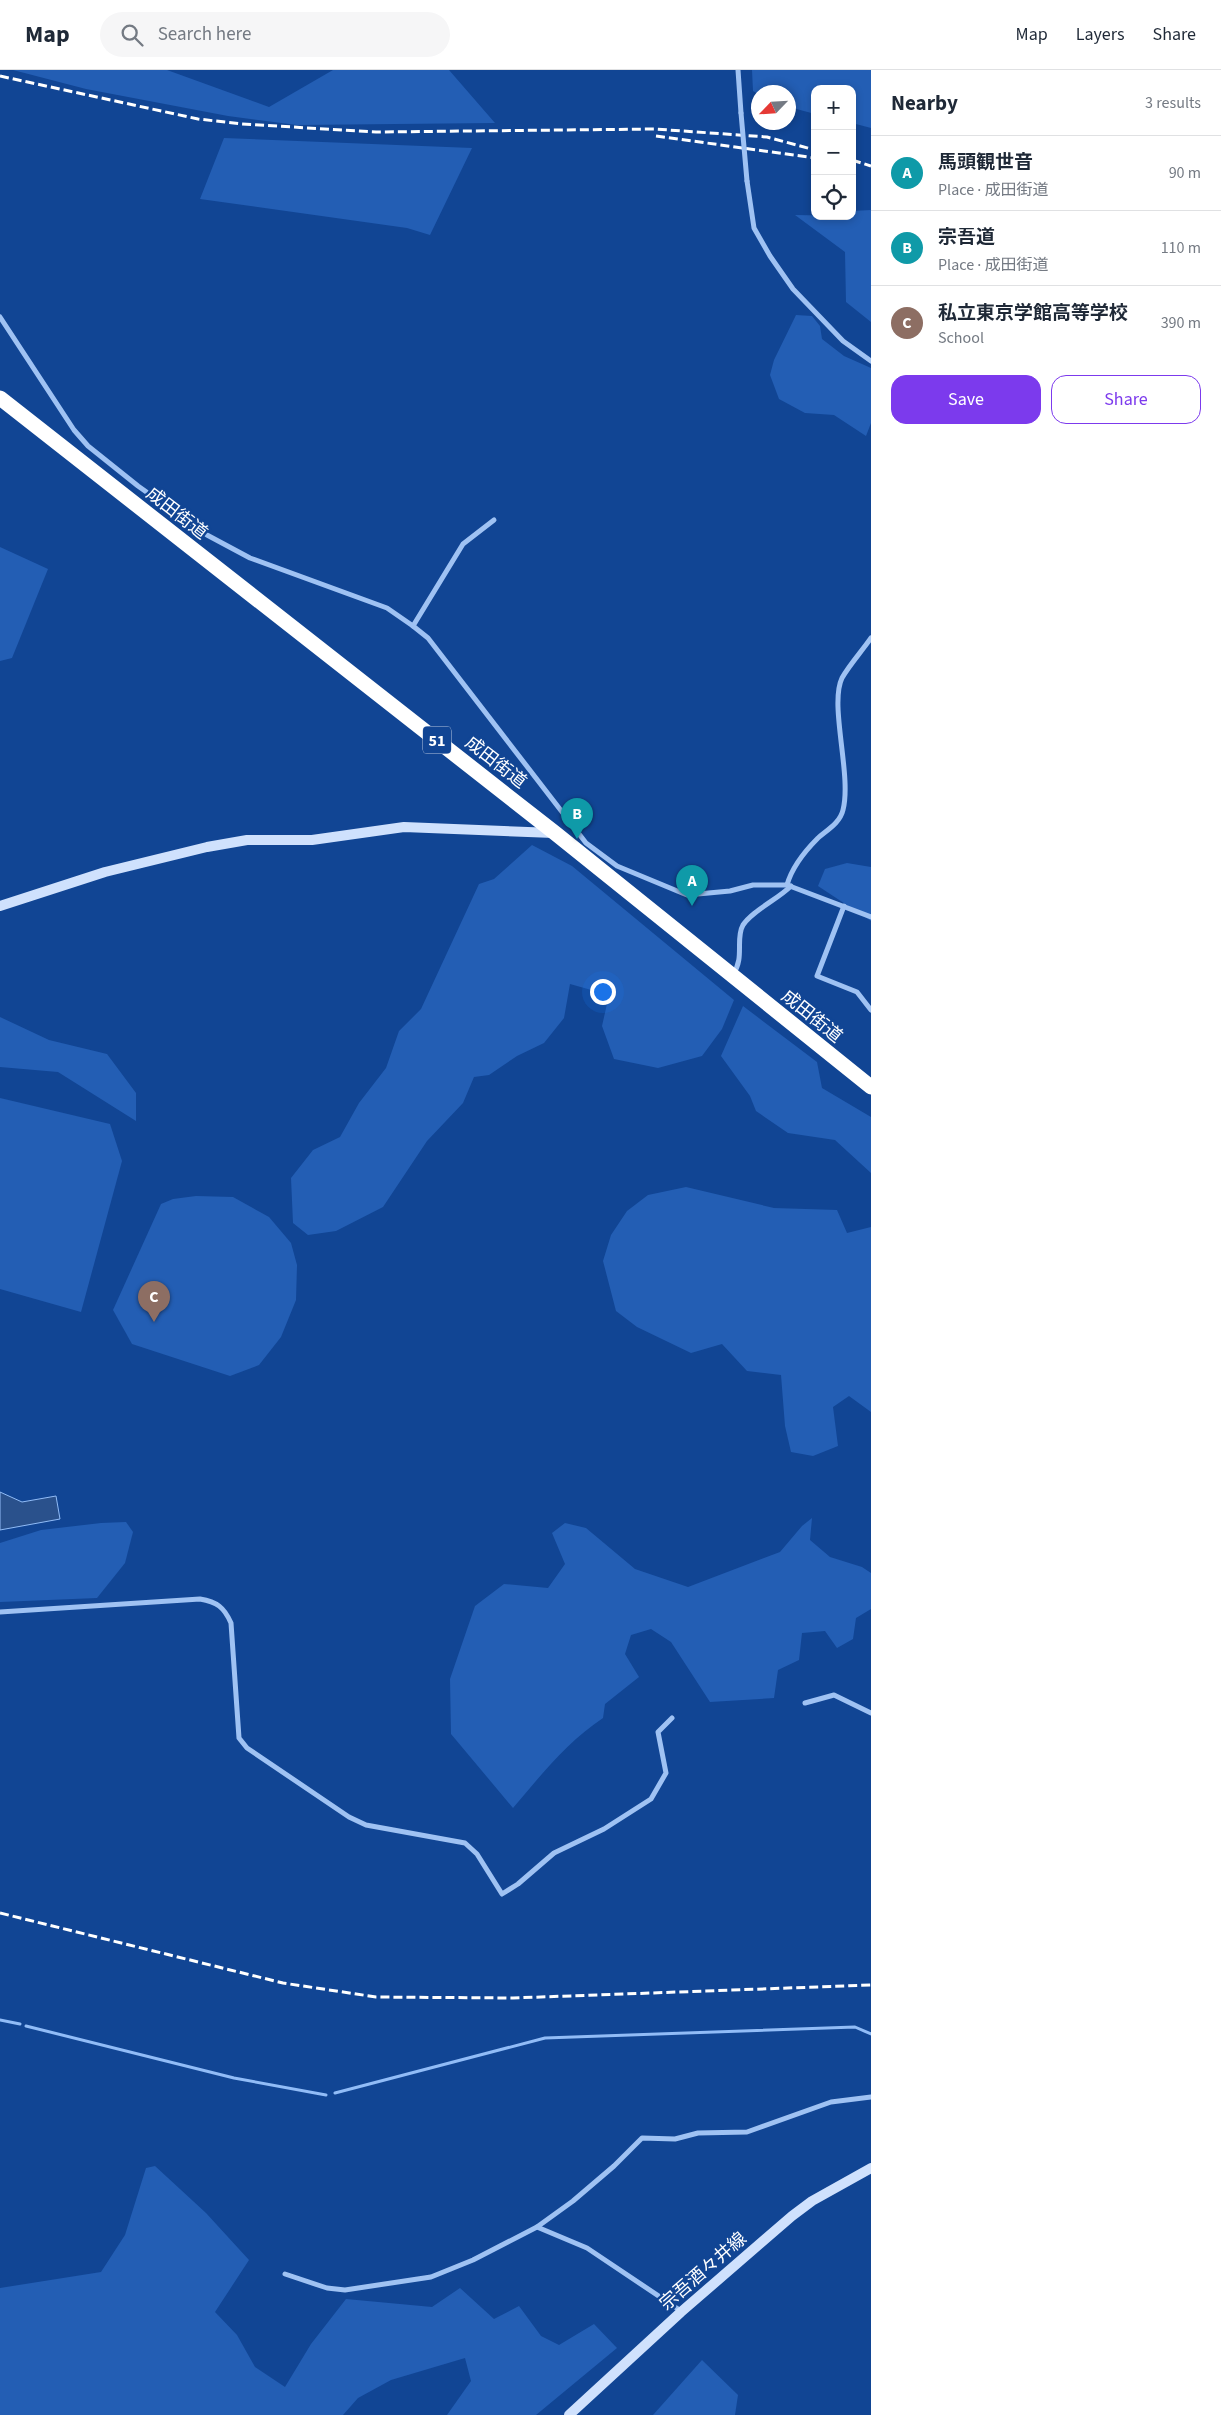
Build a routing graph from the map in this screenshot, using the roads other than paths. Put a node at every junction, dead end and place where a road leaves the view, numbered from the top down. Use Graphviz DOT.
graph roads {
  1 [pos="738,70"];
  2 [pos="0,317"];
  3 [pos="871,361"];
  4 [pos="0,398"];
  5 [pos="494,520"];
  6 [pos="413,626"];
  7 [pos="871,638"];
  8 [pos="555,833"];
  9 [pos="580,844"];
  10 [pos="789,885"];
  11 [pos="0,906"];
  12 [pos="844,906"];
  13 [pos="871,917"];
  14 [pos="732,976"];
  15 [pos="871,1010"];
  16 [pos="871,1087"];
  17 [pos="0,1612"];
  18 [pos="805,1703"];
  19 [pos="871,1713"];
  20 [pos="672,1718"];
  21 [pos="871,2097"];
  22 [pos="871,2168"];
  23 [pos="537,2227"];
  24 [pos="285,2274"];
  25 [pos="682,2312"];
  26 [pos="569,2415"];
  1 -- 3 [label="street, bridge"];
  2 -- 6 [label="street"];
  4 -- 8 [label="highway, 成田街道 / 51"];
  5 -- 6 [label="street"];
  6 -- 9 [label="street"];
  7 -- 10 [label="street"];
  8 -- 9 [label="highway, 成田街道 / 51"];
  8 -- 11 [label="street"];
  9 -- 10 [label="street"];
  9 -- 14 [label="highway, 成田街道 / 51"];
  10 -- 12 [label="street"];
  10 -- 14 [label="street"];
  12 -- 13 [label="street"];
  12 -- 15 [label="street"];
  14 -- 16 [label="highway, 成田街道 / 51"];
  17 -- 20 [label="street"];
  18 -- 19 [label="street"];
  21 -- 23 [label="street"];
  22 -- 25 [label="street, 宗吾酒々井線"];
  23 -- 24 [label="street"];
  23 -- 25 [label="street"];
  25 -- 26 [label="street, 宗吾酒々井線"];
}
